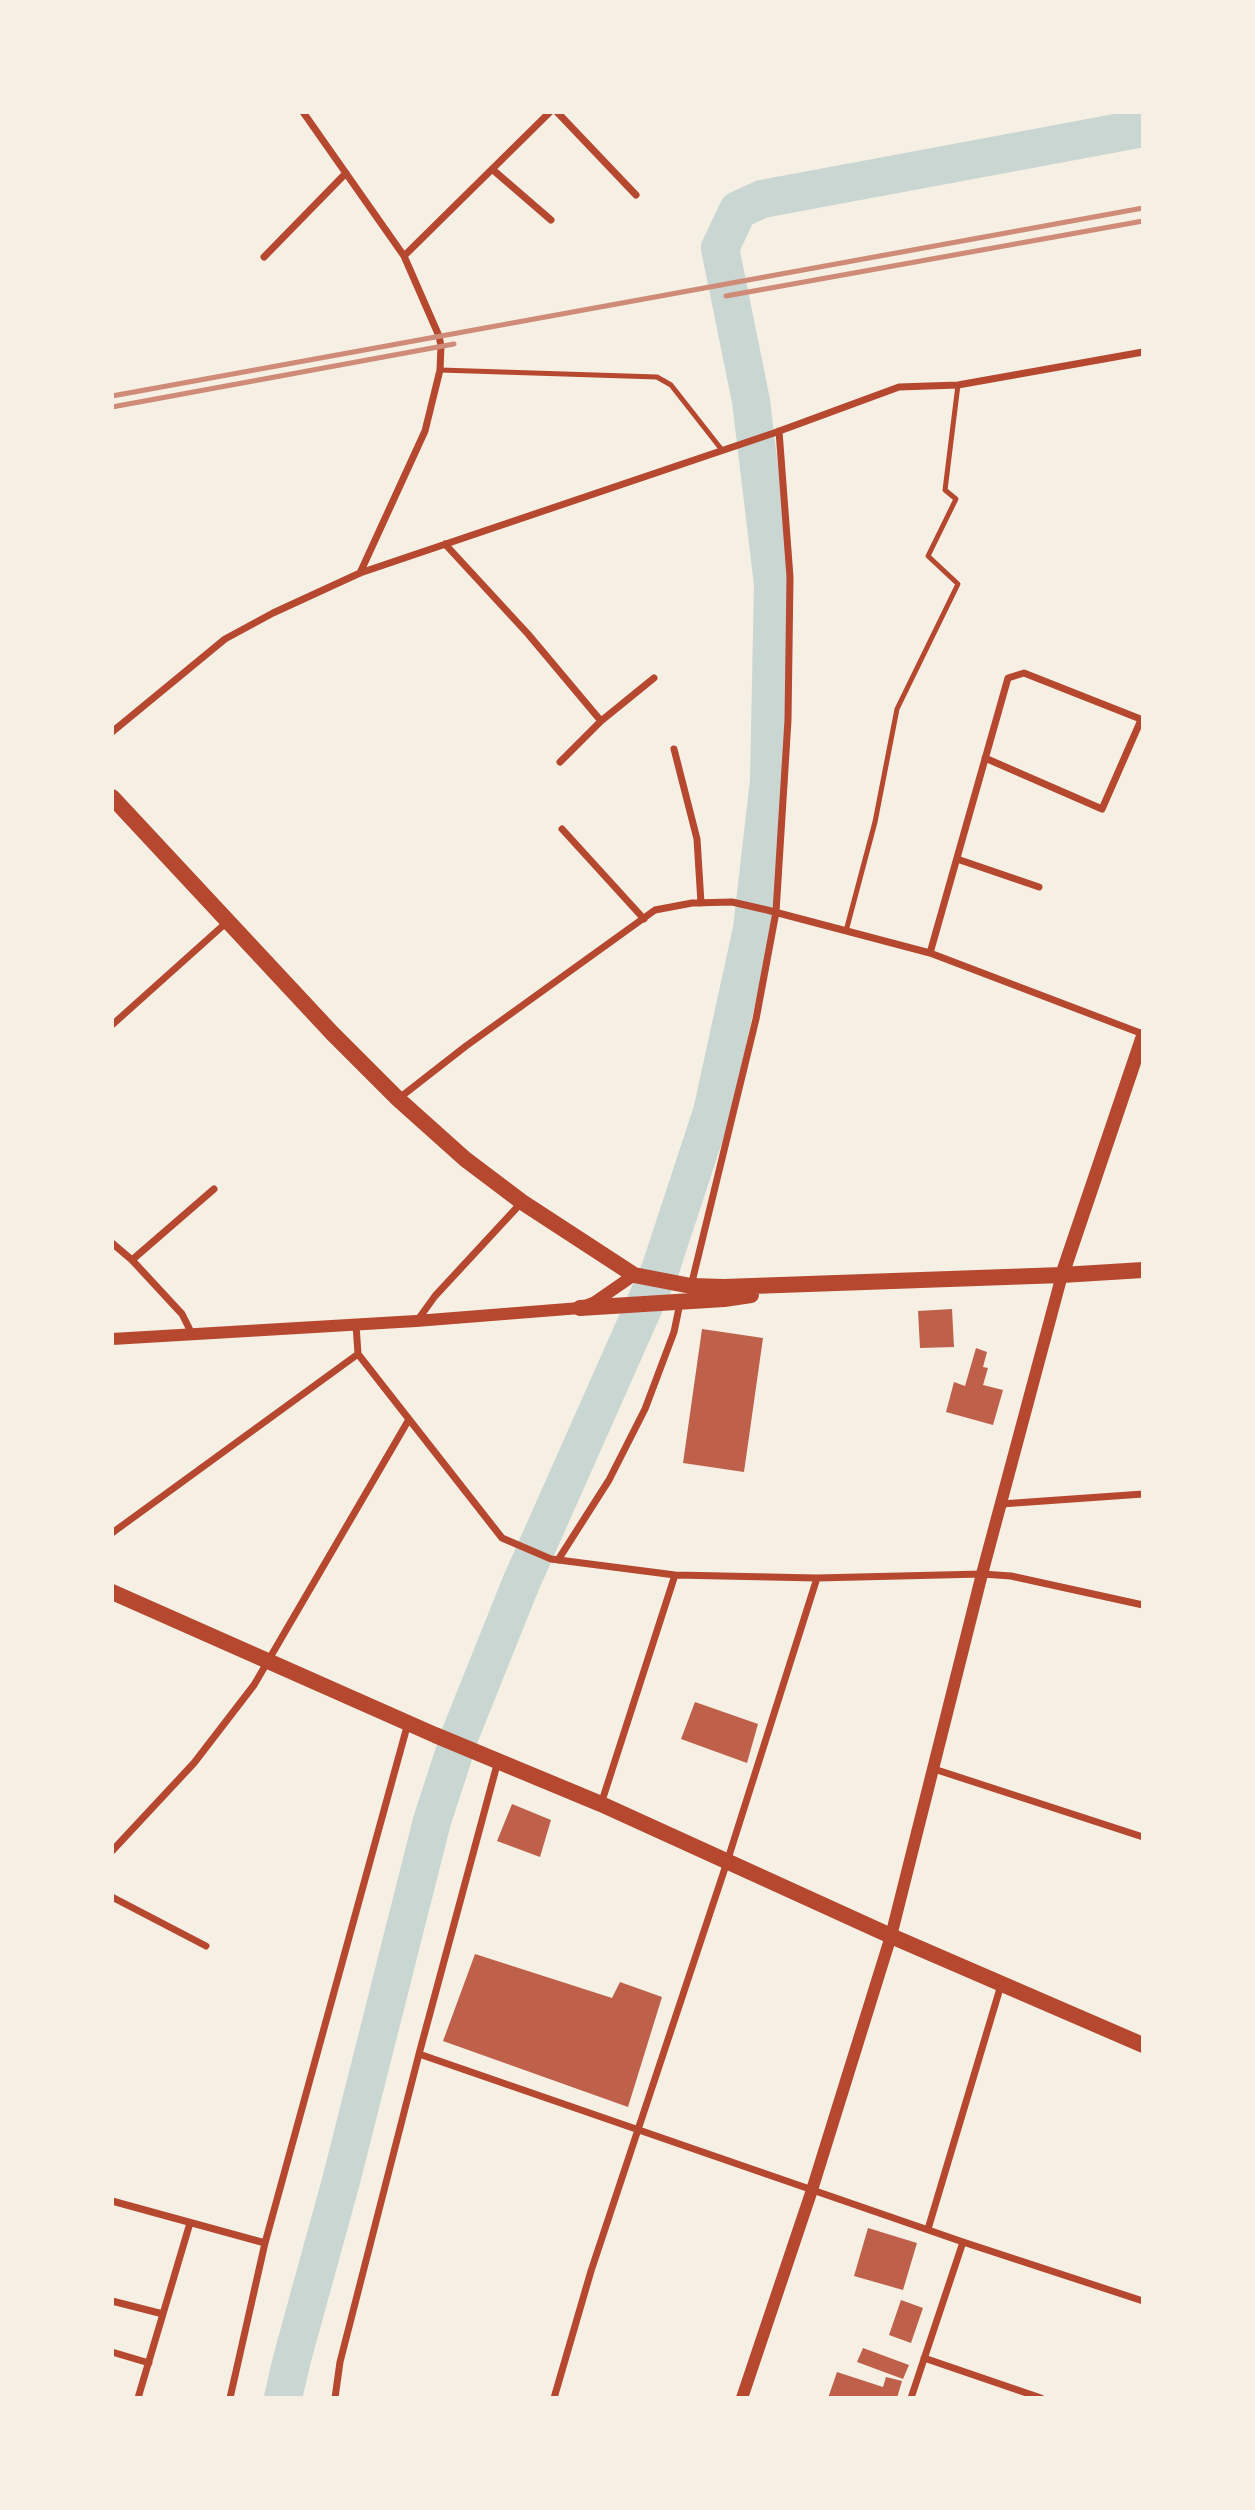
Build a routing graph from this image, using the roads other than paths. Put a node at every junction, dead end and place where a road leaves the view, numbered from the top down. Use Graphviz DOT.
graph roads {
  1 [pos="303,112"];
  2 [pos="550,112"];
  3 [pos="557,112"];
  4 [pos="492,169"];
  5 [pos="346,173"];
  6 [pos="636,195"];
  7 [pos="551,220"];
  8 [pos="404,256"];
  9 [pos="264,257"];
  10 [pos="1143,352"];
  11 [pos="440,370"];
  12 [pos="958,385"];
  13 [pos="776,432"];
  14 [pos="722,450"];
  15 [pos="445,544"];
  16 [pos="360,573"];
  17 [pos="654,678"];
  18 [pos="1142,720"];
  19 [pos="601,721"];
  20 [pos="112,732"];
  21 [pos="674,749"];
  22 [pos="985,758"];
  23 [pos="560,762"];
  24 [pos="112,797"];
  25 [pos="562,830"];
  26 [pos="957,859"];
  27 [pos="1039,887"];
  28 [pos="701,903"];
  29 [pos="776,912"];
  30 [pos="644,919"];
  31 [pos="228,922"];
  32 [pos="846,931"];
  33 [pos="930,953"];
  34 [pos="112,1025"];
  35 [pos="1143,1035"];
  36 [pos="398,1098"];
  37 [pos="214,1189"];
  38 [pos="522,1202"];
  39 [pos="112,1243"];
  40 [pos="132,1260"];
  41 [pos="1143,1270"];
  42 [pos="1062,1275"];
  43 [pos="639,1276"];
  44 [pos="823,1284"];
  45 [pos="685,1286"];
  46 [pos="678,1302"];
  47 [pos="580,1308"];
  48 [pos="416,1321"];
  49 [pos="356,1325"];
  50 [pos="192,1334"];
  51 [pos="112,1339"];
  52 [pos="358,1353"];
  53 [pos="408,1420"];
  54 [pos="1143,1494"];
  55 [pos="1001,1504"];
  56 [pos="112,1533"];
  57 [pos="555,1560"];
  58 [pos="982,1574"];
  59 [pos="675,1575"];
  60 [pos="817,1577"];
  61 [pos="112,1592"];
  62 [pos="1143,1605"];
  63 [pos="269,1661"];
  64 [pos="408,1723"];
  65 [pos="498,1761"];
  66 [pos="934,1769"];
  67 [pos="601,1804"];
  68 [pos="1143,1837"];
  69 [pos="112,1851"];
  70 [pos="727,1862"];
  71 [pos="112,1897"];
  72 [pos="891,1936"];
  73 [pos="206,1946"];
  74 [pos="1001,1984"];
  75 [pos="1143,2045"];
  76 [pos="419,2054"];
  77 [pos="637,2131"];
  78 [pos="812,2190"];
  79 [pos="112,2201"];
  80 [pos="190,2223"];
  81 [pos="928,2229"];
  82 [pos="963,2242"];
  83 [pos="265,2243"];
  84 [pos="112,2301"];
  85 [pos="1143,2301"];
  86 [pos="163,2314"];
  87 [pos="112,2352"];
  88 [pos="924,2358"];
  89 [pos="149,2363"];
  90 [pos="138,2398"];
  91 [pos="230,2398"];
  92 [pos="335,2398"];
  93 [pos="554,2398"];
  94 [pos="742,2398"];
  95 [pos="911,2398"];
  96 [pos="1041,2398"];
  1 -- 5 [label="street"];
  2 -- 4 [label="street"];
  3 -- 6 [label="street"];
  4 -- 7 [label="street"];
  4 -- 8 [label="street"];
  5 -- 8 [label="street"];
  5 -- 9 [label="street"];
  8 -- 11 [label="street"];
  10 -- 12 [label="street"];
  11 -- 14 [label="lane"];
  11 -- 16 [label="street"];
  12 -- 13 [label="street"];
  12 -- 32 [label="lane"];
  13 -- 14 [label="street"];
  13 -- 29 [label="street"];
  14 -- 15 [label="street"];
  15 -- 16 [label="street"];
  15 -- 19 [label="street"];
  16 -- 20 [label="street"];
  17 -- 19 [label="street"];
  18 -- 22 [label="street"];
  18 -- 22 [label="street"];
  19 -- 23 [label="street"];
  21 -- 28 [label="street"];
  22 -- 26 [label="street"];
  24 -- 31 [label="main road"];
  25 -- 30 [label="street"];
  26 -- 27 [label="street"];
  26 -- 33 [label="street"];
  28 -- 29 [label="street"];
  28 -- 30 [label="street"];
  29 -- 32 [label="street"];
  29 -- 45 [label="street"];
  30 -- 36 [label="street"];
  31 -- 34 [label="street"];
  31 -- 36 [label="main road"];
  32 -- 33 [label="street"];
  33 -- 35 [label="street"];
  35 -- 42 [label="main road"];
  36 -- 38 [label="main road"];
  37 -- 40 [label="street"];
  38 -- 43 [label="main road"];
  38 -- 48 [label="street"];
  39 -- 40 [label="street"];
  40 -- 50 [label="street"];
  41 -- 42 [label="main road"];
  42 -- 44 [label="main road"];
  42 -- 55 [label="street"];
  43 -- 45 [label="main road"];
  43 -- 47 [label="street"];
  44 -- 45 [label="main road"];
  44 -- 46 [label="main road"];
  46 -- 47 [label="main road"];
  46 -- 57 [label="street"];
  47 -- 48 [label="street"];
  48 -- 49 [label="street"];
  49 -- 50 [label="street"];
  49 -- 52 [label="street"];
  50 -- 51 [label="street"];
  52 -- 53 [label="street"];
  52 -- 56 [label="street"];
  53 -- 57 [label="street"];
  53 -- 63 [label="street"];
  54 -- 55 [label="street"];
  55 -- 58 [label="street"];
  57 -- 59 [label="street"];
  58 -- 60 [label="street"];
  58 -- 62 [label="street"];
  58 -- 66 [label="street"];
  59 -- 60 [label="street"];
  59 -- 67 [label="street"];
  60 -- 70 [label="street"];
  61 -- 63 [label="main road"];
  63 -- 64 [label="main road"];
  63 -- 69 [label="street"];
  64 -- 65 [label="main road"];
  64 -- 83 [label="street"];
  65 -- 67 [label="main road"];
  65 -- 76 [label="street"];
  66 -- 68 [label="street"];
  66 -- 72 [label="street"];
  67 -- 70 [label="main road"];
  70 -- 72 [label="main road"];
  70 -- 77 [label="street"];
  71 -- 73 [label="street"];
  72 -- 74 [label="main road"];
  72 -- 78 [label="street"];
  74 -- 75 [label="main road"];
  74 -- 81 [label="street"];
  76 -- 77 [label="street"];
  76 -- 92 [label="street"];
  77 -- 78 [label="street"];
  77 -- 93 [label="street"];
  78 -- 81 [label="street"];
  78 -- 94 [label="street"];
  79 -- 80 [label="street"];
  80 -- 83 [label="street"];
  80 -- 86 [label="street"];
  81 -- 82 [label="street"];
  82 -- 85 [label="street"];
  82 -- 88 [label="street"];
  83 -- 91 [label="street"];
  84 -- 86 [label="street"];
  86 -- 89 [label="street"];
  87 -- 89 [label="street"];
  88 -- 95 [label="street"];
  88 -- 96 [label="street"];
  89 -- 90 [label="street"];
}
